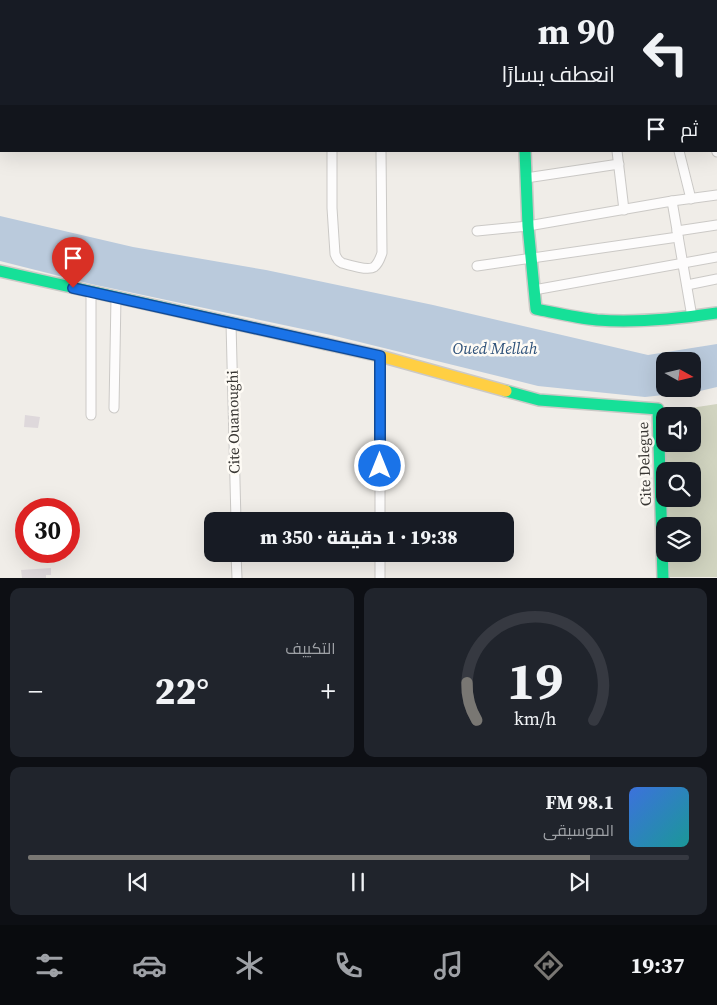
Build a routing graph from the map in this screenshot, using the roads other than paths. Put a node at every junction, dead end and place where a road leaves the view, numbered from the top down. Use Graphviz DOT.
graph roads {
  1 [pos="332,152"];
  2 [pos="381,152"];
  3 [pos="525,152"];
  4 [pos="617,152"];
  5 [pos="679,152"];
  6 [pos="619,164"];
  7 [pos="526,178"];
  8 [pos="717,195"];
  9 [pos="691,198"];
  10 [pos="672,201"];
  11 [pos="624,210"];
  12 [pos="717,225"];
  13 [pos="528,226"];
  14 [pos="477,231"];
  15 [pos="678,234"];
  16 [pos="717,256"];
  17 [pos="531,259"];
  18 [pos="683,263"];
  19 [pos="477,266"];
  20 [pos="0,271"];
  21 [pos="717,279"];
  22 [pos="687,285"];
  23 [pos="534,290"];
  24 [pos="91,292"];
  25 [pos="116,297"];
  26 [pos="717,313"];
  27 [pos="692,317"];
  28 [pos="231,323"];
  29 [pos="380,356"];
  30 [pos="114,408"];
  31 [pos="91,415"];
  32 [pos="236,512"];
  33 [pos="380,512"];
  34 [pos="236,562"];
  35 [pos="380,562"];
  36 [pos="237,578"];
  37 [pos="380,578"];
  38 [pos="663,578"];
  1 -- 2 [label="street"];
  3 -- 7 [label="street"];
  4 -- 6 [label="street"];
  5 -- 9 [label="street"];
  6 -- 7 [label="street"];
  6 -- 11 [label="street"];
  7 -- 13 [label="street"];
  8 -- 9 [label="street"];
  9 -- 10 [label="street"];
  10 -- 11 [label="street"];
  10 -- 15 [label="street"];
  11 -- 13 [label="street"];
  12 -- 15 [label="street"];
  13 -- 14 [label="street"];
  13 -- 17 [label="street"];
  15 -- 17 [label="street"];
  15 -- 18 [label="street"];
  16 -- 18 [label="street"];
  17 -- 19 [label="street"];
  17 -- 23 [label="street"];
  18 -- 22 [label="street"];
  18 -- 23 [label="street"];
  20 -- 24 [label="street"];
  21 -- 22 [label="street"];
  22 -- 27 [label="street"];
  23 -- 27 [label="street"];
  24 -- 25 [label="street"];
  24 -- 31 [label="street"];
  25 -- 28 [label="street"];
  25 -- 30 [label="street"];
  26 -- 27 [label="street"];
  28 -- 29 [label="street"];
  28 -- 32 [label="street, Cite Ouanoughi"];
  29 -- 33 [label="street"];
  29 -- 38 [label="street, Cite Delegue"];
  34 -- 36 [label="street"];
  35 -- 37 [label="street"];
}
